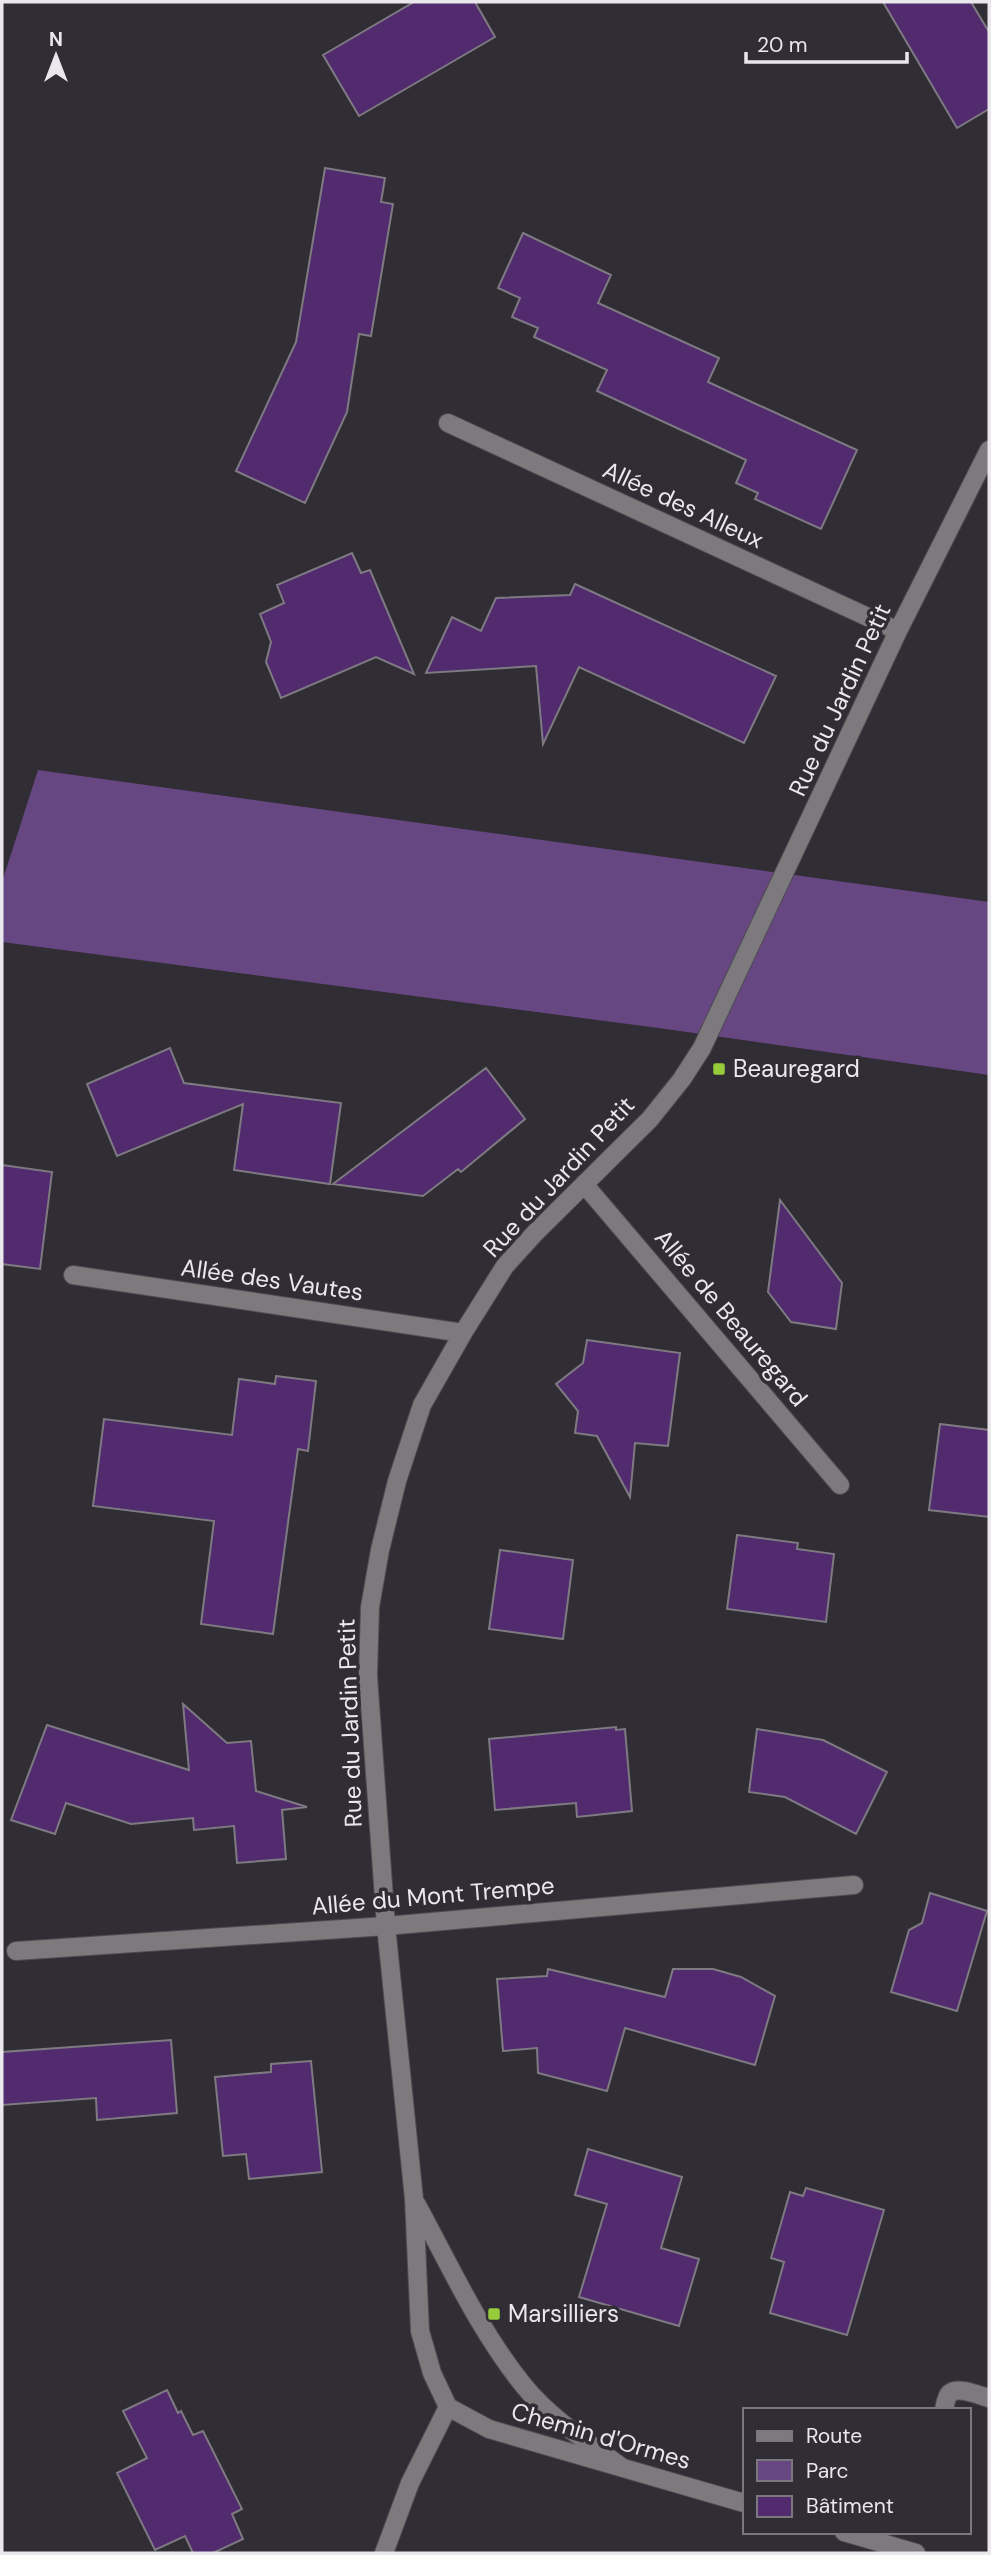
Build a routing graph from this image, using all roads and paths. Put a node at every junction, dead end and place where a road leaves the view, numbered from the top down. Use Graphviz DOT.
graph roads {
  1 [pos="447,423"];
  2 [pos="989,450"];
  3 [pos="898,631"];
  4 [pos="584,1184"];
  5 [pos="74,1275"];
  6 [pos="463,1333"];
  7 [pos="840,1485"];
  8 [pos="854,1885"];
  9 [pos="386,1926"];
  10 [pos="16,1951"];
  11 [pos="414,2199"];
  12 [pos="989,2398"];
  13 [pos="945,2406"];
  14 [pos="448,2407"];
  15 [pos="623,2468"];
  16 [pos="743,2503"];
  17 [pos="851,2534"];
  18 [pos="911,2534"];
  19 [pos="911,2552"];
  20 [pos="384,2553"];
  1 -- 3 [label="street, Allée des Alleux"];
  2 -- 3 [label="street, Rue du Jardin Petit"];
  3 -- 4 [label="street, Rue du Jardin Petit"];
  4 -- 6 [label="street, Rue du Jardin Petit"];
  4 -- 7 [label="street, Allée de Beauregard"];
  5 -- 6 [label="street, Allée des Vautes"];
  6 -- 9 [label="street, Rue du Jardin Petit"];
  8 -- 9 [label="street, Allée du Mont Trempe"];
  9 -- 10 [label="street, Allée du Mont Trempe"];
  9 -- 11 [label="street, Rue du Jardin Petit"];
  11 -- 14 [label="street, Rue du Jardin Petit"];
  11 -- 15 [label="street, Rue du Jardin Petit"];
  12 -- 13 [label="street"];
  14 -- 15 [label="street, Chemin d'Ormes"];
  14 -- 20 [label="street"];
  15 -- 16 [label="street, Chemin d'Ormes"];
  17 -- 19 [label="street"];
  18 -- 19 [label="street"];
}
